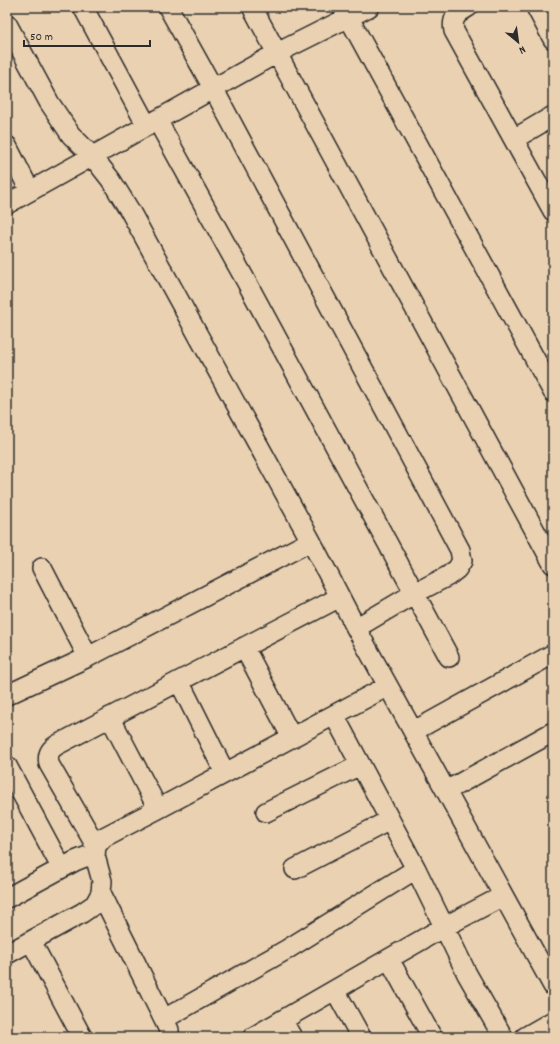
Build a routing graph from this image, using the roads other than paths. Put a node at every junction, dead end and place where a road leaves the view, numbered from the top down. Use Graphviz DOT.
graph roads {
  1 [pos="83,7"];
  2 [pos="168,7"];
  3 [pos="252,7"];
  4 [pos="369,7"];
  5 [pos="468,7"];
  6 [pos="536,7"];
  7 [pos="346,12"];
  8 [pos="7,24"];
  9 [pos="553,39"];
  10 [pos="277,53"];
  11 [pos="213,88"];
  12 [pos="553,116"];
  13 [pos="152,123"];
  14 [pos="514,139"];
  15 [pos="7,146"];
  16 [pos="93,157"];
  17 [pos="30,191"];
  18 [pos="7,204"];
  19 [pos="553,211"];
  20 [pos="553,392"];
  21 [pos="311,541"];
  22 [pos="553,564"];
  23 [pos="42,568"];
  24 [pos="415,593"];
  25 [pos="340,597"];
  26 [pos="356,628"];
  27 [pos="244,647"];
  28 [pos="553,654"];
  29 [pos="88,657"];
  30 [pos="449,657"];
  31 [pos="179,681"];
  32 [pos="388,686"];
  33 [pos="7,695"];
  34 [pos="334,715"];
  35 [pos="110,717"];
  36 [pos="414,731"];
  37 [pos="553,732"];
  38 [pos="292,738"];
  39 [pos="360,765"];
  40 [pos="7,766"];
  41 [pos="225,773"];
  42 [pos="446,791"];
  43 [pos="158,809"];
  44 [pos="266,812"];
  45 [pos="390,820"];
  46 [pos="95,851"];
  47 [pos="61,867"];
  48 [pos="295,869"];
  49 [pos="416,869"];
  50 [pos="9,893"];
  51 [pos="101,893"];
  52 [pos="502,896"];
  53 [pos="444,927"];
  54 [pos="31,941"];
  55 [pos="7,954"];
  56 [pos="389,959"];
  57 [pos="553,986"];
  58 [pos="335,990"];
  59 [pos="164,1019"];
  60 [pos="282,1020"];
  61 [pos="553,1020"];
  62 [pos="82,1037"];
  63 [pos="169,1037"];
  64 [pos="253,1037"];
  65 [pos="292,1037"];
  66 [pos="361,1037"];
  67 [pos="432,1037"];
  68 [pos="503,1037"];
  69 [pos="525,1037"];
  1 -- 13 [label="street"];
  2 -- 11 [label="street"];
  3 -- 10 [label="street"];
  4 -- 7 [label="street"];
  5 -- 14 [label="street"];
  6 -- 9 [label="street"];
  7 -- 10 [label="street"];
  7 -- 20 [label="street"];
  8 -- 16 [label="street"];
  10 -- 11 [label="street"];
  10 -- 22 [label="street"];
  11 -- 13 [label="street"];
  11 -- 24 [label="street"];
  12 -- 14 [label="street"];
  13 -- 16 [label="street"];
  13 -- 24 [label="street"];
  14 -- 19 [label="street"];
  15 -- 17 [label="street"];
  16 -- 17 [label="street"];
  16 -- 21 [label="street"];
  17 -- 18 [label="street"];
  21 -- 25 [label="street"];
  21 -- 29 [label="street"];
  23 -- 29 [label="street"];
  24 -- 26 [label="street"];
  24 -- 30 [label="street"];
  25 -- 26 [label="street"];
  25 -- 27 [label="street"];
  26 -- 32 [label="street"];
  27 -- 31 [label="street"];
  27 -- 38 [label="street"];
  28 -- 36 [label="street"];
  29 -- 33 [label="street"];
  31 -- 35 [label="street"];
  31 -- 41 [label="street"];
  32 -- 34 [label="street"];
  32 -- 36 [label="street"];
  34 -- 38 [label="street"];
  34 -- 39 [label="street"];
  35 -- 43 [label="street"];
  35 -- 46 [label="street"];
  36 -- 42 [label="street"];
  37 -- 42 [label="street"];
  38 -- 41 [label="street"];
  39 -- 44 [label="street"];
  39 -- 45 [label="street"];
  40 -- 47 [label="street"];
  41 -- 43 [label="street"];
  42 -- 52 [label="street"];
  43 -- 46 [label="street"];
  45 -- 48 [label="street"];
  45 -- 49 [label="street"];
  46 -- 47 [label="street"];
  46 -- 51 [label="street"];
  47 -- 50 [label="street"];
  49 -- 53 [label="street"];
  49 -- 59 [label="street"];
  51 -- 54 [label="street"];
  51 -- 59 [label="street"];
  52 -- 53 [label="street"];
  52 -- 57 [label="street"];
  53 -- 56 [label="street"];
  53 -- 68 [label="street"];
  54 -- 55 [label="street"];
  54 -- 62 [label="street"];
  56 -- 58 [label="street"];
  56 -- 67 [label="street"];
  58 -- 60 [label="street"];
  58 -- 66 [label="street"];
  59 -- 63 [label="street"];
  60 -- 64 [label="street"];
  60 -- 65 [label="street"];
  61 -- 69 [label="street"];
}
